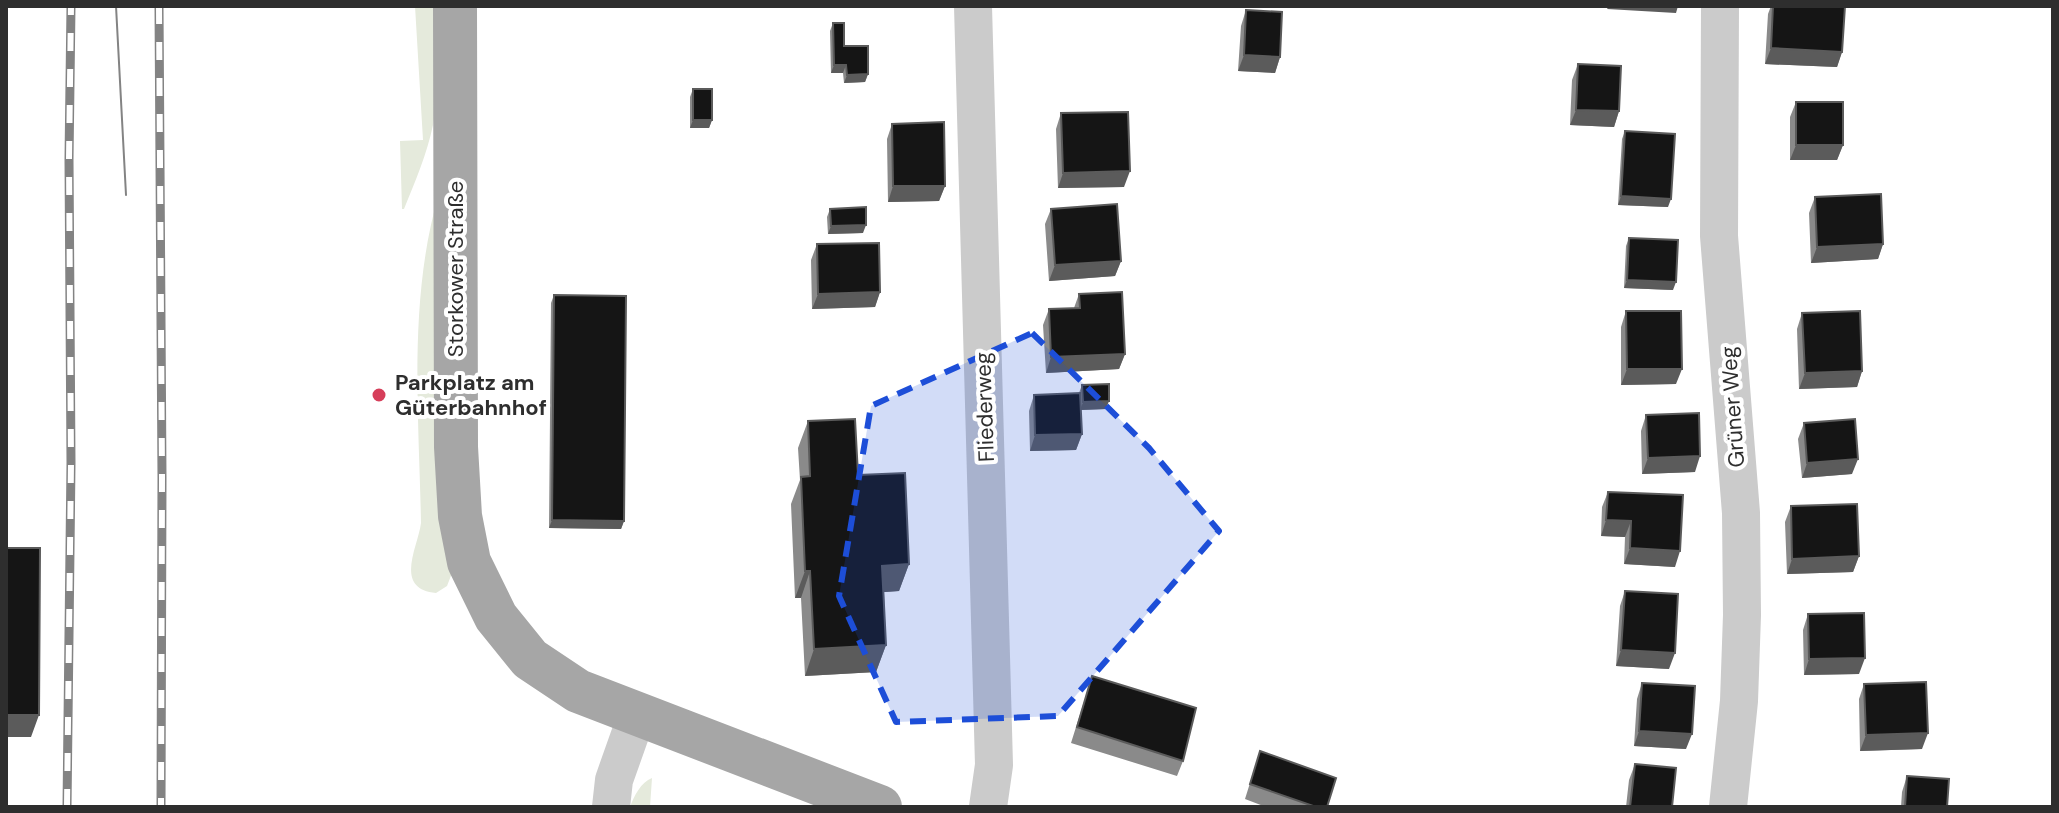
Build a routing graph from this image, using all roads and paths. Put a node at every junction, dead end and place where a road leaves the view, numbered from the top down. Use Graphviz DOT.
graph roads {
  1 [pos="455,6"];
  2 [pos="973,6"];
  3 [pos="1720,6"];
  4 [pos="637,715"];
  5 [pos="611,807"];
  6 [pos="880,807"];
  7 [pos="988,807"];
  8 [pos="1728,807"];
  1 -- 4 [label="main road, Storkower Straße"];
  2 -- 7 [label="street, Fliederweg"];
  3 -- 8 [label="street, Grüner Weg"];
  4 -- 5 [label="street"];
  4 -- 6 [label="main road, Storkower Straße"];
}
